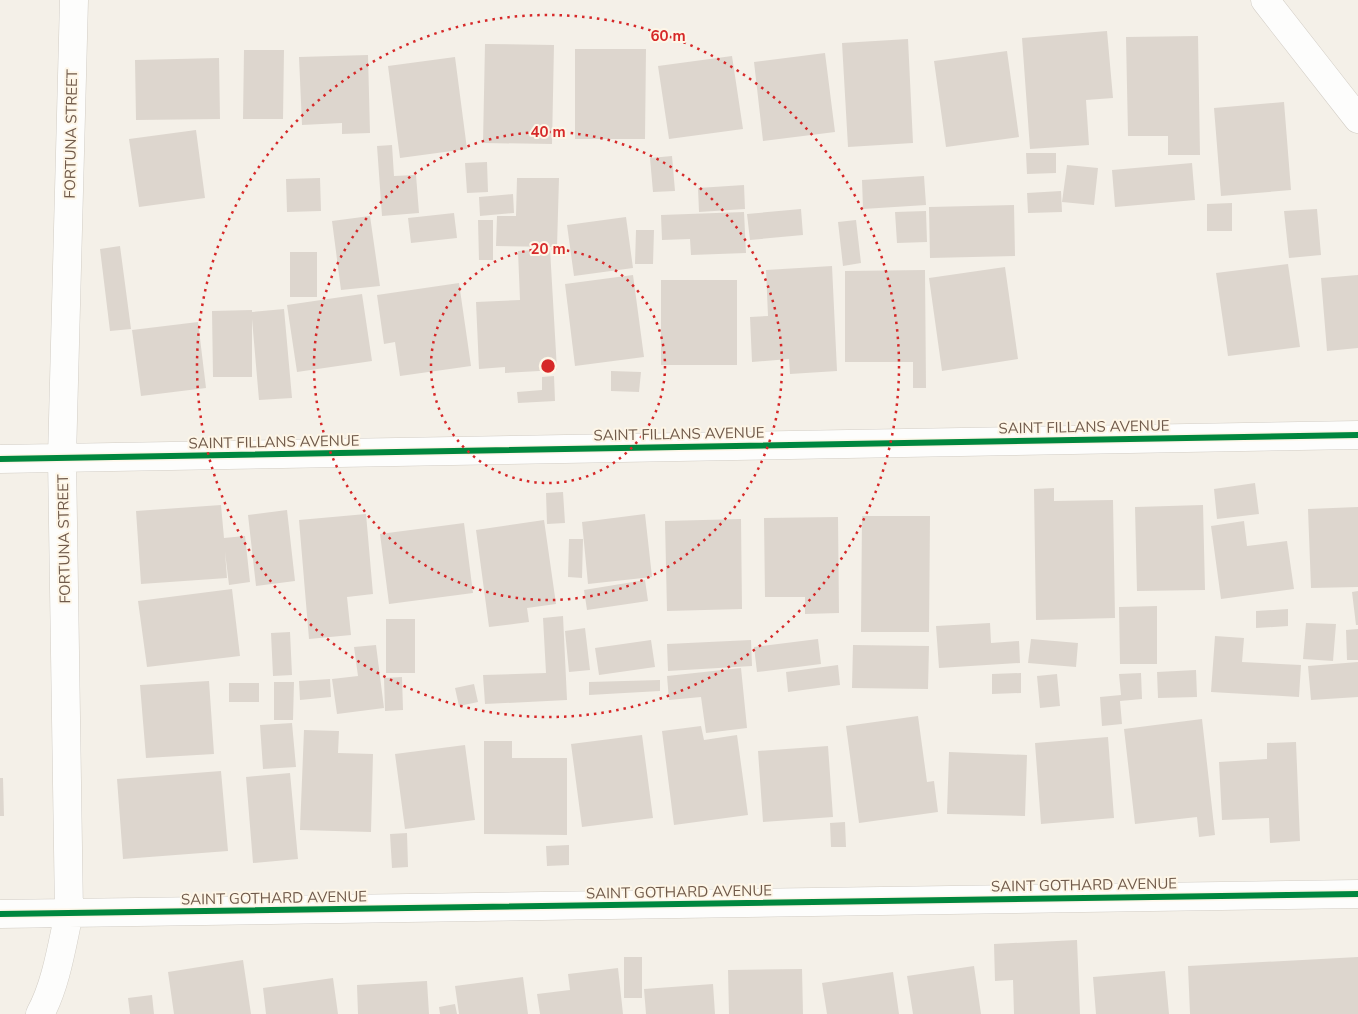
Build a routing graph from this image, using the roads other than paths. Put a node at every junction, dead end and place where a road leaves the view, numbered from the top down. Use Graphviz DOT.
graph roads {
  1 [pos="74,0"];
  2 [pos="1265,0"];
  3 [pos="1358,119"];
  4 [pos="1358,435"];
  5 [pos="62,458"];
  6 [pos="0,459"];
  7 [pos="1358,894"];
  8 [pos="69,913"];
  9 [pos="0,914"];
  10 [pos="40,1014"];
  1 -- 5 [label="street, FORTUNA STREET"];
  2 -- 3 [label="street"];
  4 -- 5 [label="street, SAINT FILLANS AVENUE"];
  5 -- 6 [label="street, SAINT FILLANS AVENUE"];
  5 -- 8 [label="street, FORTUNA STREET"];
  7 -- 8 [label="street, SAINT GOTHARD AVENUE"];
  8 -- 9 [label="street, SAINT GOTHARD AVENUE"];
  8 -- 10 [label="street, FORTUNA STREET"];
}
